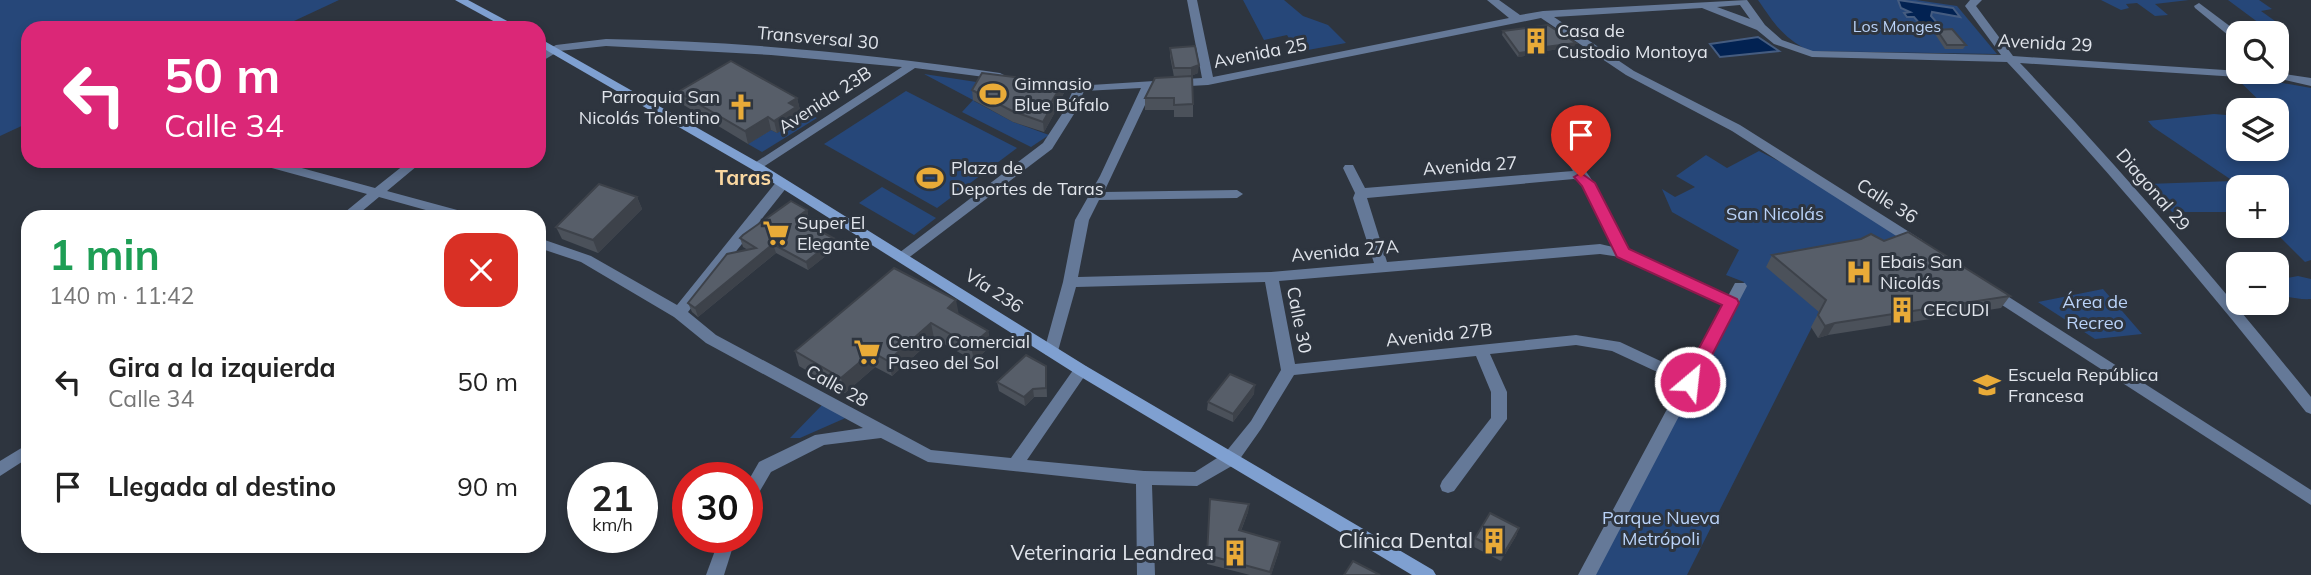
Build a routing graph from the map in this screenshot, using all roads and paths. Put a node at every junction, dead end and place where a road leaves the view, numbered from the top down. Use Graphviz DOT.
graph roads {
  1 [pos="460,0"];
  2 [pos="1192,0"];
  3 [pos="1492,0"];
  4 [pos="1977,0"];
  5 [pos="1743,1"];
  6 [pos="1692,3"];
  7 [pos="2200,6"];
  8 [pos="1543,14"];
  9 [pos="1519,20"];
  10 [pos="500,21"];
  11 [pos="1762,27"];
  12 [pos="2226,28"];
  13 [pos="546,45"];
  14 [pos="553,49"];
  15 [pos="546,54"];
  16 [pos="2010,59"];
  17 [pos="914,64"];
  18 [pos="2226,71"];
  19 [pos="2289,76"];
  20 [pos="1010,78"];
  21 [pos="1208,80"];
  22 [pos="2311,82"];
  23 [pos="1148,85"];
  24 [pos="1065,86"];
  25 [pos="1079,88"];
  26 [pos="1572,160"];
  27 [pos="757,167"];
  28 [pos="1349,167"];
  29 [pos="288,168"];
  30 [pos="409,168"];
  31 [pos="1581,177"];
  32 [pos="782,184"];
  33 [pos="380,192"];
  34 [pos="1361,193"];
  35 [pos="1237,194"];
  36 [pos="1095,196"];
  37 [pos="356,210"];
  38 [pos="443,210"];
  39 [pos="546,245"];
  40 [pos="1925,249"];
  41 [pos="1623,253"];
  42 [pos="902,256"];
  43 [pos="1382,267"];
  44 [pos="1271,276"];
  45 [pos="1972,279"];
  46 [pos="1070,282"];
  47 [pos="1740,286"];
  48 [pos="1731,303"];
  49 [pos="679,313"];
  50 [pos="1481,349"];
  51 [pos="1051,351"];
  52 [pos="1081,370"];
  53 [pos="1289,370"];
  54 [pos="1690,382"];
  55 [pos="2311,408"];
  56 [pos="881,432"];
  57 [pos="21,455"];
  58 [pos="1231,458"];
  59 [pos="1014,466"];
  60 [pos="0,470"];
  61 [pos="763,470"];
  62 [pos="1144,478"];
  63 [pos="1448,486"];
  64 [pos="2311,498"];
  65 [pos="723,553"];
  66 [pos="715,575"];
  67 [pos="1146,575"];
  68 [pos="1427,575"];
  69 [pos="1587,575"];
  1 -- 10 [label="main road"];
  2 -- 21 [label="street"];
  3 -- 9 [label="street"];
  4 -- 16 [label="street, Diagonal 29"];
  5 -- 6 [label="street, Avenida 25"];
  5 -- 11 [label="street"];
  6 -- 8 [label="street, Avenida 25"];
  6 -- 11 [label="street, Avenida 25"];
  7 -- 12 [label="street"];
  8 -- 9 [label="street, Avenida 25"];
  8 -- 40 [label="street, Calle 36"];
  9 -- 21 [label="street, Avenida 25"];
  11 -- 16 [label="street, Avenida 29"];
  13 -- 14 [label="main road, Vía 236"];
  14 -- 15 [label="street"];
  14 -- 17 [label="street, Transversal 30"];
  14 -- 27 [label="main road, Vía 236"];
  16 -- 18 [label="street, Avenida 29"];
  16 -- 55 [label="street, Diagonal 29"];
  17 -- 20 [label="street, Transversal 30"];
  17 -- 27 [label="street, Avenida 23B"];
  19 -- 22 [label="street, Avenida 29"];
  21 -- 23 [label="street, Avenida 25"];
  23 -- 25 [label="street, Avenida 25"];
  23 -- 36 [label="street"];
  24 -- 25 [label="street"];
  25 -- 42 [label="street"];
  26 -- 31 [label="street"];
  27 -- 32 [label="main road, Vía 236"];
  28 -- 34 [label="street"];
  29 -- 33 [label="street"];
  30 -- 33 [label="street"];
  31 -- 34 [label="street, Avenida 27"];
  31 -- 41 [label="street"];
  32 -- 42 [label="main road, Vía 236"];
  32 -- 49 [label="street"];
  33 -- 37 [label="street"];
  33 -- 38 [label="street"];
  34 -- 43 [label="street"];
  35 -- 36 [label="street"];
  36 -- 46 [label="street"];
  39 -- 49 [label="street, Calle 28"];
  41 -- 43 [label="street, Avenida 27A"];
  41 -- 48 [label="street, Avenida 27A"];
  42 -- 51 [label="main road, Vía 236"];
  43 -- 44 [label="street, Avenida 27A"];
  44 -- 46 [label="street, Avenida 27A"];
  44 -- 53 [label="street, Calle 30"];
  45 -- 64 [label="street"];
  46 -- 51 [label="street"];
  47 -- 48 [label="street"];
  48 -- 54 [label="street"];
  49 -- 56 [label="street, Calle 28"];
  50 -- 53 [label="street, Avenida 27B"];
  50 -- 54 [label="street, Avenida 27B"];
  50 -- 63 [label="street"];
  51 -- 52 [label="main road, Vía 236"];
  52 -- 58 [label="main road, Vía 236"];
  52 -- 59 [label="street"];
  53 -- 58 [label="street"];
  54 -- 69 [label="street"];
  56 -- 59 [label="street, Calle 28"];
  56 -- 61 [label="street"];
  57 -- 60 [label="street"];
  58 -- 62 [label="street, Calle 28"];
  58 -- 68 [label="main road, Vía 236"];
  59 -- 62 [label="street, Calle 28"];
  62 -- 67 [label="street"];
  65 -- 66 [label="street"];
}
